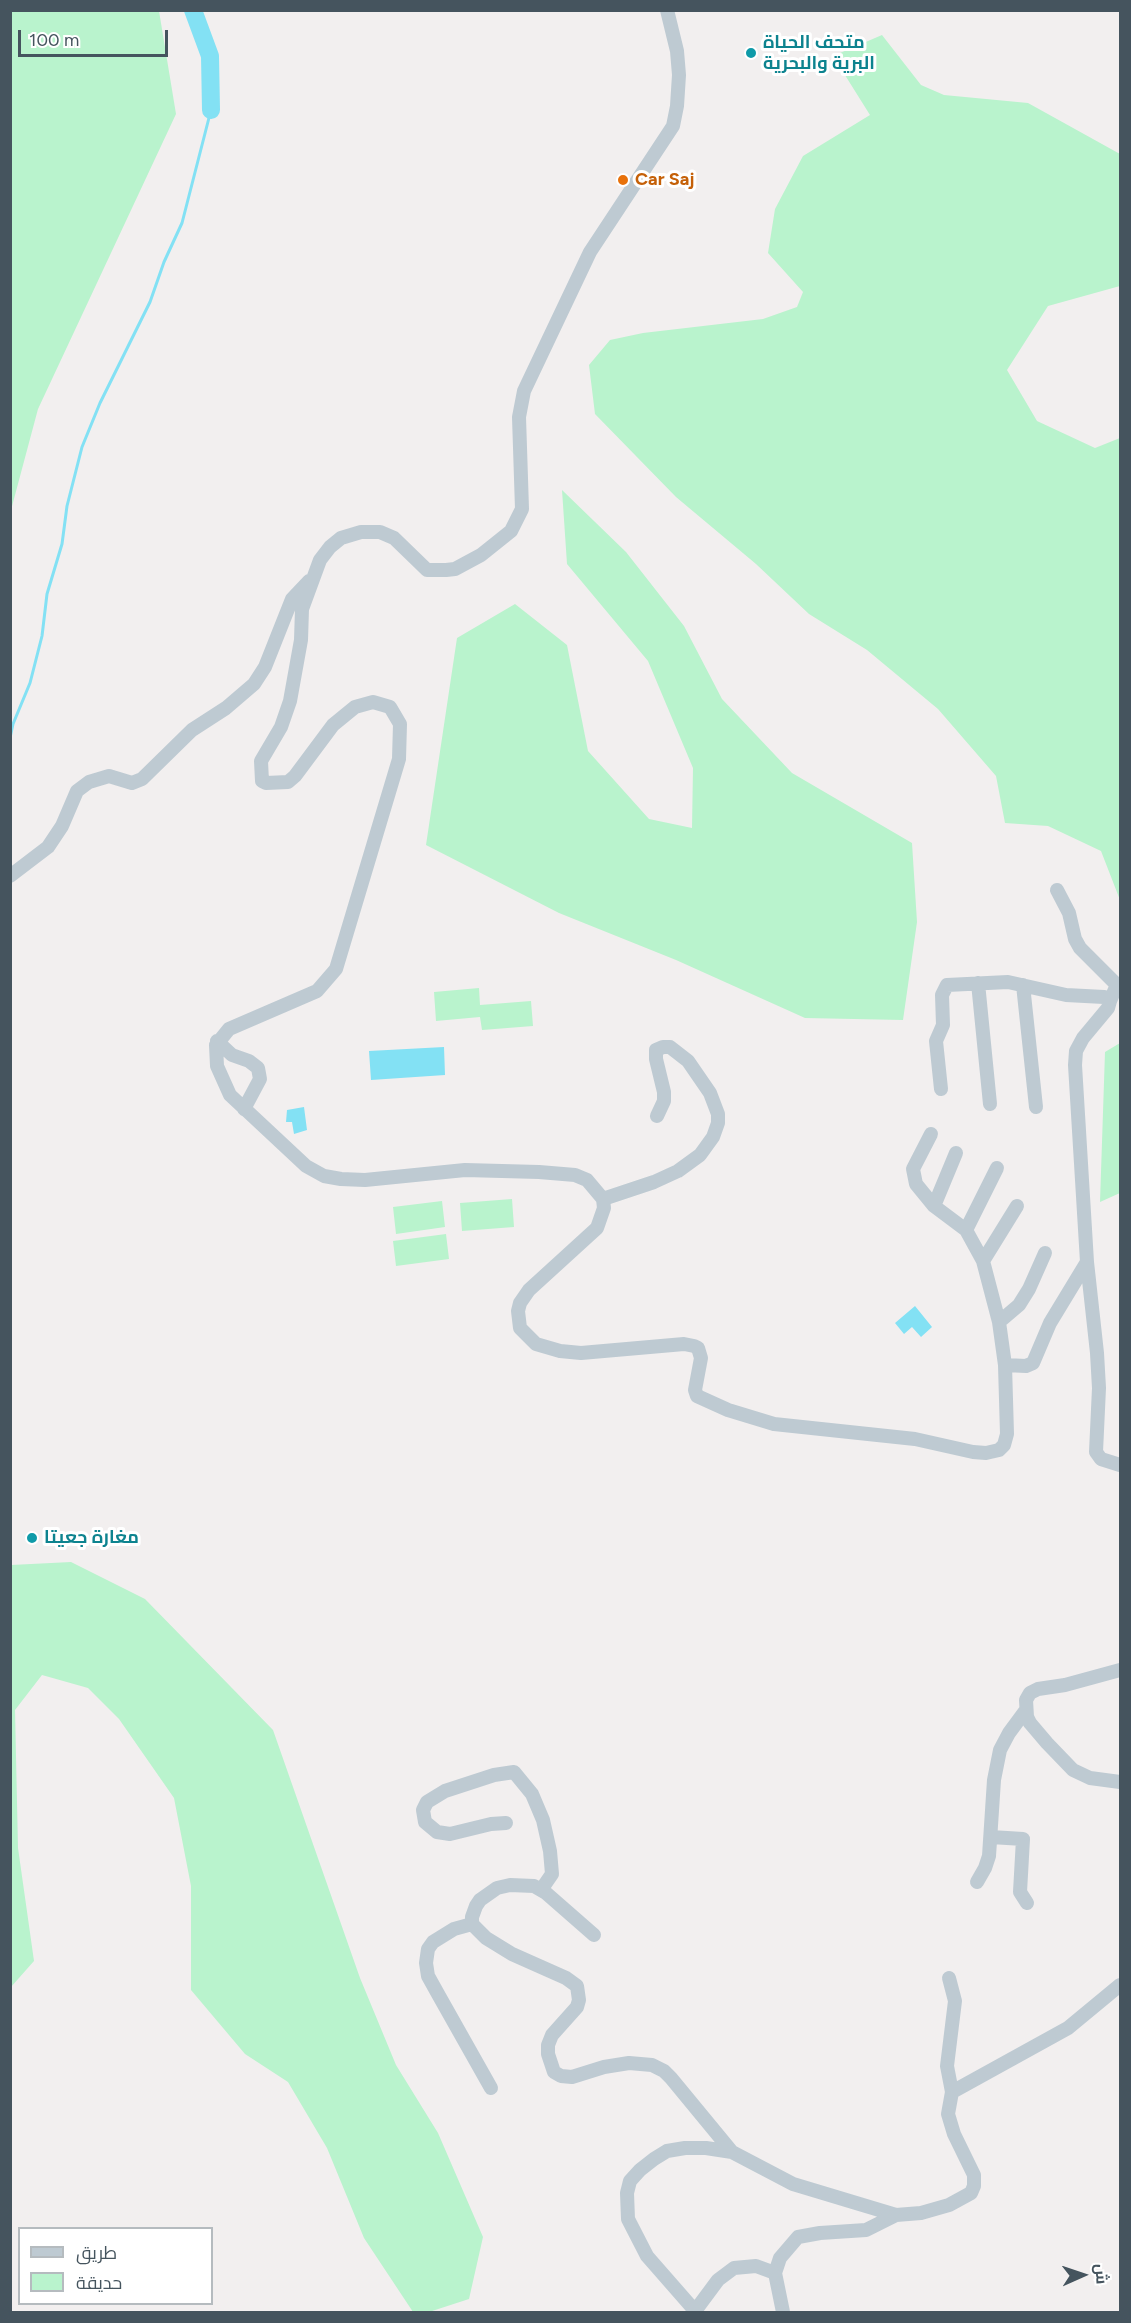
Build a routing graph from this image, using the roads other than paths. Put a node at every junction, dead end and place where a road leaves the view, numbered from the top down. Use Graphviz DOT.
graph roads {
  1 [pos="667,10"];
  2 [pos="313,576"];
  3 [pos="10,876"];
  4 [pos="1057,890"];
  5 [pos="978,982"];
  6 [pos="1023,985"];
  7 [pos="1110,1001"];
  8 [pos="217,1041"];
  9 [pos="941,1089"];
  10 [pos="990,1104"];
  11 [pos="1036,1107"];
  12 [pos="244,1109"];
  13 [pos="657,1116"];
  14 [pos="931,1134"];
  15 [pos="956,1154"];
  16 [pos="997,1168"];
  17 [pos="603,1200"];
  18 [pos="934,1206"];
  19 [pos="1017,1206"];
  20 [pos="966,1230"];
  21 [pos="1045,1253"];
  22 [pos="983,1261"];
  23 [pos="1087,1262"];
  24 [pos="999,1322"];
  25 [pos="1005,1365"];
  26 [pos="1120,1465"];
  27 [pos="1120,1670"];
  28 [pos="1026,1710"];
  29 [pos="1120,1782"];
  30 [pos="506,1823"];
  31 [pos="991,1837"];
  32 [pos="977,1882"];
  33 [pos="542,1890"];
  34 [pos="1027,1903"];
  35 [pos="472,1924"];
  36 [pos="594,1935"];
  37 [pos="949,1978"];
  38 [pos="1120,1985"];
  39 [pos="491,2088"];
  40 [pos="952,2092"];
  41 [pos="732,2152"];
  42 [pos="896,2215"];
  43 [pos="776,2273"];
  44 [pos="696,2312"];
  45 [pos="783,2313"];
  1 -- 2 [label="street"];
  2 -- 3 [label="street"];
  2 -- 8 [label="street"];
  4 -- 7 [label="street"];
  5 -- 6 [label="street"];
  5 -- 9 [label="street"];
  5 -- 10 [label="street"];
  6 -- 7 [label="street"];
  6 -- 11 [label="street"];
  7 -- 23 [label="street"];
  8 -- 12 [label="street"];
  8 -- 12 [label="street"];
  12 -- 17 [label="street"];
  13 -- 17 [label="street"];
  14 -- 18 [label="street"];
  15 -- 18 [label="street"];
  16 -- 20 [label="street"];
  17 -- 25 [label="street"];
  18 -- 20 [label="street"];
  19 -- 22 [label="street"];
  20 -- 22 [label="street"];
  21 -- 24 [label="street"];
  22 -- 24 [label="street"];
  23 -- 25 [label="street"];
  23 -- 26 [label="street"];
  24 -- 25 [label="street"];
  27 -- 28 [label="street"];
  28 -- 29 [label="street"];
  28 -- 31 [label="street"];
  30 -- 33 [label="street"];
  31 -- 32 [label="street"];
  31 -- 34 [label="street"];
  33 -- 35 [label="street"];
  33 -- 36 [label="street"];
  35 -- 39 [label="street"];
  35 -- 41 [label="street"];
  37 -- 40 [label="street"];
  38 -- 40 [label="street"];
  40 -- 42 [label="street"];
  41 -- 42 [label="street"];
  41 -- 44 [label="street"];
  42 -- 43 [label="street"];
  43 -- 44 [label="street"];
  43 -- 45 [label="street"];
}
